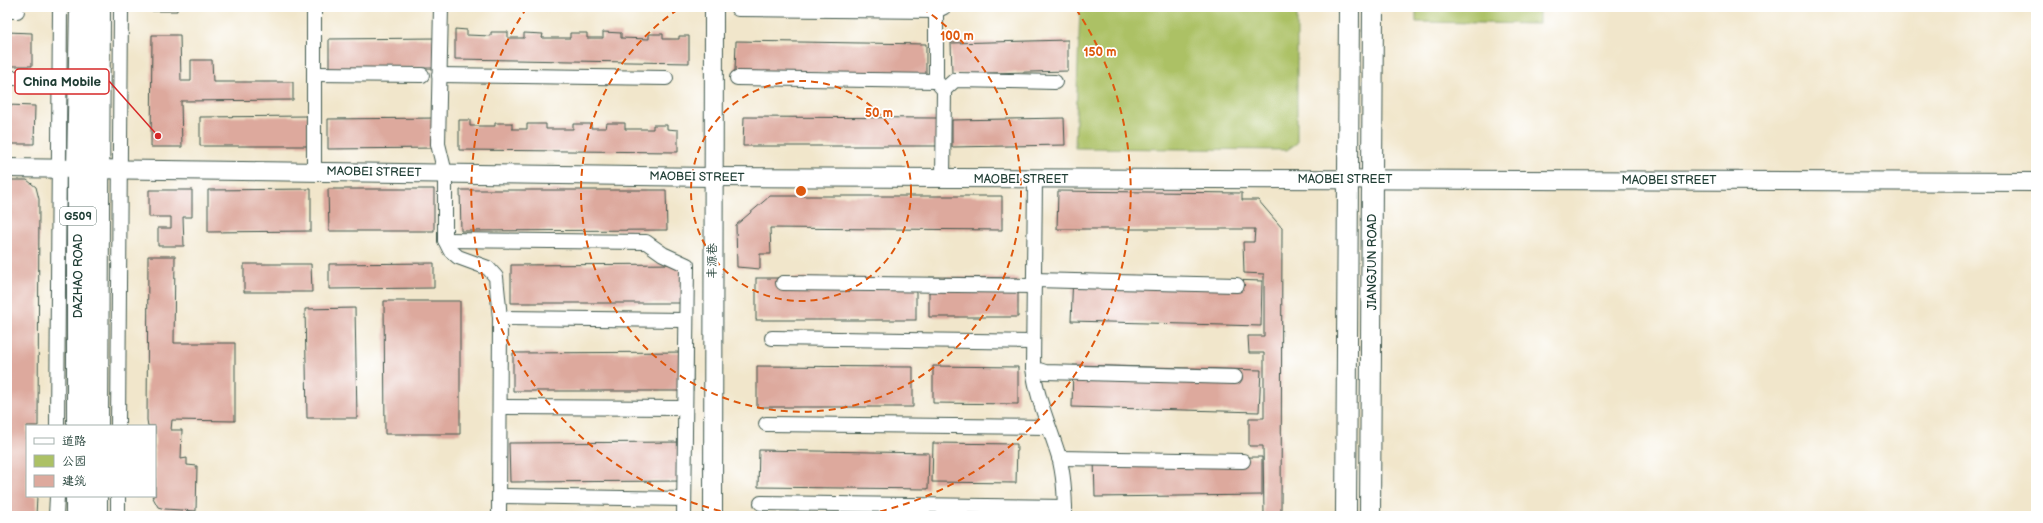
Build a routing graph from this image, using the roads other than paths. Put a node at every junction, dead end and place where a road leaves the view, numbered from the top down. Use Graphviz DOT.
graph roads {
  1 [pos="60,7"];
  2 [pos="81,7"];
  3 [pos="99,7"];
  4 [pos="122,7"];
  5 [pos="314,7"];
  6 [pos="440,7"];
  7 [pos="714,7"];
  8 [pos="1349,7"];
  9 [pos="1373,7"];
  10 [pos="738,9"];
  11 [pos="940,9"];
  12 [pos="314,74"];
  13 [pos="422,75"];
  14 [pos="439,75"];
  15 [pos="666,78"];
  16 [pos="737,78"];
  17 [pos="1055,82"];
  18 [pos="940,85"];
  19 [pos="7,168"];
  20 [pos="79,169"];
  21 [pos="120,170"];
  22 [pos="314,171"];
  23 [pos="445,173"];
  24 [pos="712,177"];
  25 [pos="943,178"];
  26 [pos="1035,179"];
  27 [pos="1349,179"];
  28 [pos="1372,179"];
  29 [pos="2036,182"];
  30 [pos="445,240"];
  31 [pos="783,283"];
  32 [pos="1034,283"];
  33 [pos="1237,285"];
  34 [pos="500,318"];
  35 [pos="685,320"];
  36 [pos="772,338"];
  37 [pos="1033,342"];
  38 [pos="1033,368"];
  39 [pos="1235,377"];
  40 [pos="500,407"];
  41 [pos="684,408"];
  42 [pos="766,424"];
  43 [pos="57,425"];
  44 [pos="78,425"];
  45 [pos="97,425"];
  46 [pos="118,425"];
  47 [pos="1048,427"];
  48 [pos="1059,458"];
  49 [pos="1243,461"];
  50 [pos="500,496"];
  51 [pos="57,497"];
  52 [pos="77,497"];
  53 [pos="96,497"];
  54 [pos="118,497"];
  55 [pos="684,499"];
  56 [pos="761,503"];
  57 [pos="1065,512"];
  58 [pos="56,516"];
  59 [pos="77,516"];
  60 [pos="96,516"];
  61 [pos="118,516"];
  62 [pos="500,516"];
  63 [pos="684,516"];
  64 [pos="713,516"];
  65 [pos="1346,516"];
  66 [pos="1370,516"];
  1 -- 20 [label="street"];
  2 -- 20 [label="highway, DAZHAO ROAD / G509"];
  3 -- 20 [label="highway, DAZHAO ROAD / G509"];
  4 -- 21 [label="street"];
  5 -- 12 [label="street"];
  6 -- 14 [label="street"];
  7 -- 24 [label="street, 丰源巷"];
  8 -- 27 [label="main road, JIANGJUN ROAD"];
  9 -- 28 [label="main road, JIANGJUN ROAD"];
  10 -- 11 [label="street"];
  11 -- 18 [label="street"];
  12 -- 13 [label="street"];
  12 -- 22 [label="street"];
  14 -- 15 [label="street"];
  14 -- 23 [label="street"];
  16 -- 18 [label="street"];
  17 -- 18 [label="street"];
  18 -- 25 [label="street"];
  19 -- 20 [label="street, MAOBEI STREET"];
  20 -- 21 [label="street, MAOBEI STREET"];
  20 -- 43 [label="street"];
  20 -- 44 [label="highway, DAZHAO ROAD / G509"];
  20 -- 45 [label="highway, DAZHAO ROAD / G509"];
  21 -- 22 [label="street, MAOBEI STREET"];
  21 -- 46 [label="street"];
  22 -- 23 [label="street, MAOBEI STREET"];
  23 -- 24 [label="street, MAOBEI STREET"];
  23 -- 30 [label="street"];
  24 -- 25 [label="street, MAOBEI STREET"];
  24 -- 64 [label="street, 丰源巷"];
  25 -- 26 [label="street, MAOBEI STREET"];
  26 -- 27 [label="street, MAOBEI STREET"];
  26 -- 32 [label="street"];
  27 -- 28 [label="street, MAOBEI STREET"];
  27 -- 65 [label="main road, JIANGJUN ROAD"];
  28 -- 29 [label="street, MAOBEI STREET"];
  28 -- 66 [label="main road, JIANGJUN ROAD"];
  30 -- 34 [label="street"];
  30 -- 35 [label="street"];
  31 -- 32 [label="street"];
  32 -- 33 [label="street"];
  32 -- 37 [label="street"];
  34 -- 35 [label="street"];
  34 -- 40 [label="street"];
  35 -- 41 [label="street"];
  36 -- 37 [label="street"];
  37 -- 38 [label="street"];
  38 -- 39 [label="street"];
  38 -- 47 [label="street"];
  40 -- 41 [label="street"];
  40 -- 50 [label="street"];
  41 -- 55 [label="street"];
  42 -- 47 [label="street"];
  47 -- 48 [label="street"];
  48 -- 49 [label="street"];
  48 -- 57 [label="street"];
  50 -- 55 [label="street"];
  50 -- 62 [label="street"];
  51 -- 58 [label="street"];
  52 -- 59 [label="highway"];
  53 -- 60 [label="highway"];
  54 -- 61 [label="street"];
  55 -- 63 [label="street"];
  56 -- 57 [label="street"];
}
